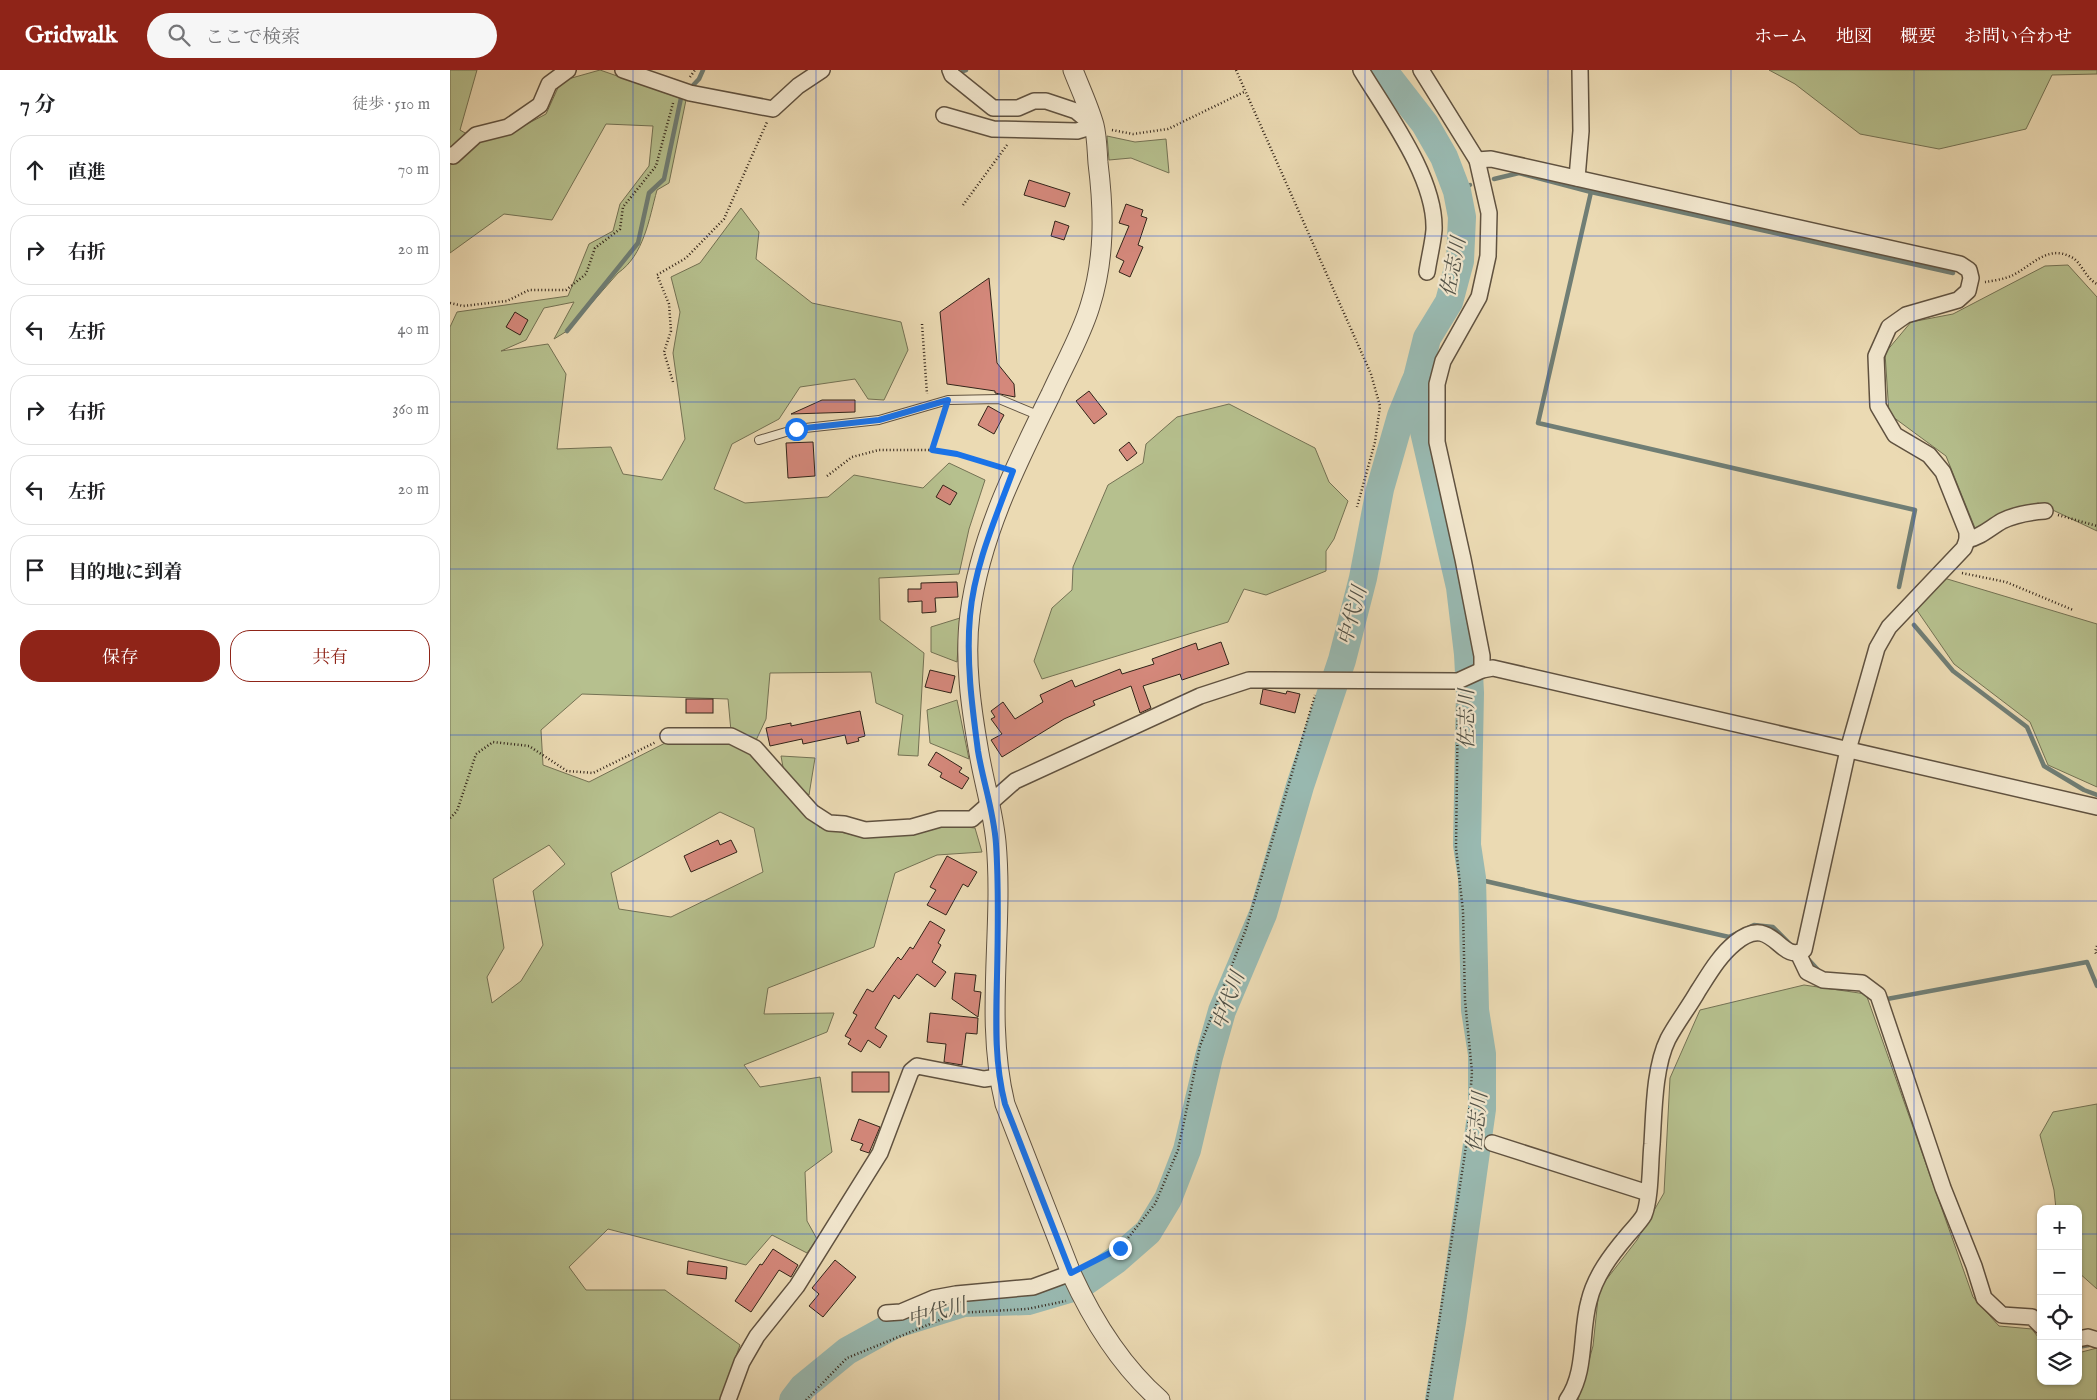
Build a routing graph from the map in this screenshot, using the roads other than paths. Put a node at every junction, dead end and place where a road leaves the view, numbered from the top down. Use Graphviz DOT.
graph roads {
  1 [pos="568,70"];
  2 [pos="623,70"];
  3 [pos="822,70"];
  4 [pos="950,70"];
  5 [pos="1073,70"];
  6 [pos="1361,70"];
  7 [pos="1422,70"];
  8 [pos="1580,70"];
  9 [pos="944,115"];
  10 [pos="1094,126"];
  11 [pos="450,155"];
  12 [pos="1477,160"];
  13 [pos="1577,178"];
  14 [pos="1427,272"];
  15 [pos="1040,416"];
  16 [pos="759,440"];
  17 [pos="2045,511"];
  18 [pos="1967,540"];
  19 [pos="1482,670"];
  20 [pos="668,736"];
  21 [pos="1848,750"];
  22 [pos="991,803"];
  23 [pos="2097,807"];
  24 [pos="1798,953"];
  25 [pos="998,1076"];
  26 [pos="1492,1143"];
  27 [pos="1648,1193"];
  28 [pos="1071,1273"];
  29 [pos="886,1313"];
  30 [pos="2037,1322"];
  31 [pos="2082,1339"];
  32 [pos="2097,1340"];
  33 [pos="728,1400"];
  34 [pos="1160,1400"];
  35 [pos="1567,1400"];
  1 -- 11 [label="street"];
  2 -- 3 [label="street"];
  4 -- 10 [label="street"];
  5 -- 10 [label="street"];
  6 -- 14 [label="street"];
  7 -- 12 [label="street"];
  8 -- 13 [label="street"];
  9 -- 10 [label="street"];
  10 -- 15 [label="street"];
  12 -- 13 [label="street"];
  12 -- 19 [label="street"];
  13 -- 18 [label="street"];
  15 -- 16 [label="lane"];
  15 -- 22 [label="street"];
  17 -- 18 [label="street"];
  18 -- 21 [label="street"];
  19 -- 21 [label="street"];
  19 -- 22 [label="street"];
  20 -- 22 [label="street"];
  21 -- 23 [label="street"];
  21 -- 24 [label="street"];
  22 -- 25 [label="street"];
  24 -- 27 [label="street"];
  24 -- 30 [label="street"];
  25 -- 28 [label="street"];
  25 -- 33 [label="street"];
  26 -- 27 [label="street"];
  27 -- 35 [label="street"];
  28 -- 29 [label="street"];
  28 -- 34 [label="street"];
  31 -- 32 [label="street"];
}
